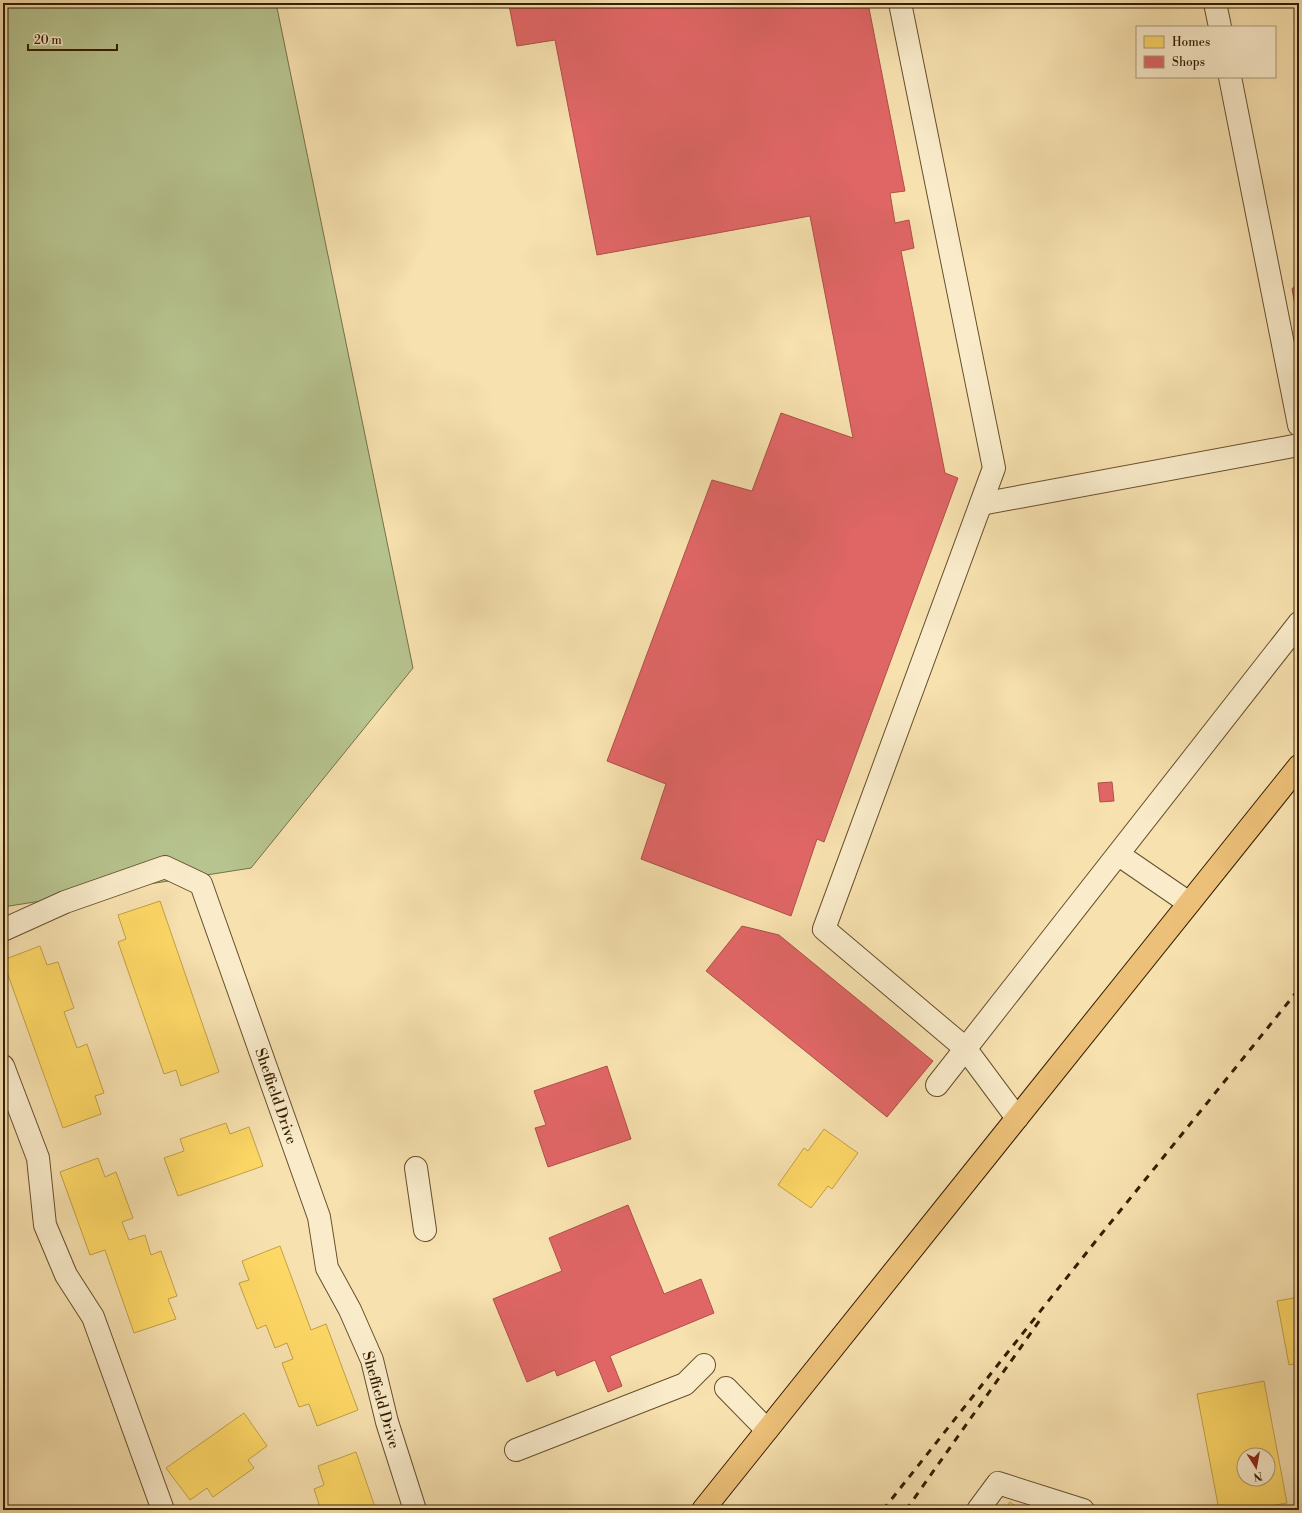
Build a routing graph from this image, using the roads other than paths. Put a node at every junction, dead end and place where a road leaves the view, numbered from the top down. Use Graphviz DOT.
graph roads {
  1 [pos="900,3"];
  2 [pos="1215,3"];
  3 [pos="1220,26"];
  4 [pos="1230,78"];
  5 [pos="1299,425"];
  6 [pos="1299,444"];
  7 [pos="981,504"];
  8 [pos="1299,623"];
  9 [pos="1299,766"];
  10 [pos="1118,855"];
  11 [pos="1189,903"];
  12 [pos="3,930"];
  13 [pos="965,1048"];
  14 [pos="3,1066"];
  15 [pos="937,1085"];
  16 [pos="1017,1118"];
  17 [pos="416,1168"];
  18 [pos="425,1230"];
  19 [pos="704,1365"];
  20 [pos="726,1388"];
  21 [pos="767,1430"];
  22 [pos="516,1450"];
  23 [pos="163,1510"];
  24 [pos="415,1510"];
  25 [pos="703,1510"];
  26 [pos="978,1510"];
  27 [pos="1083,1510"];
  1 -- 7 [label="street"];
  2 -- 3 [label="street"];
  4 -- 5 [label="street"];
  6 -- 7 [label="street"];
  7 -- 13 [label="street"];
  8 -- 10 [label="street"];
  9 -- 11 [label="main road"];
  10 -- 11 [label="street"];
  10 -- 13 [label="street"];
  11 -- 16 [label="main road"];
  12 -- 24 [label="street, Sheffield Drive"];
  13 -- 15 [label="street"];
  13 -- 16 [label="street"];
  14 -- 23 [label="street"];
  16 -- 21 [label="main road"];
  17 -- 18 [label="street"];
  19 -- 22 [label="street"];
  20 -- 21 [label="street"];
  21 -- 25 [label="main road"];
  26 -- 27 [label="street"];
}
